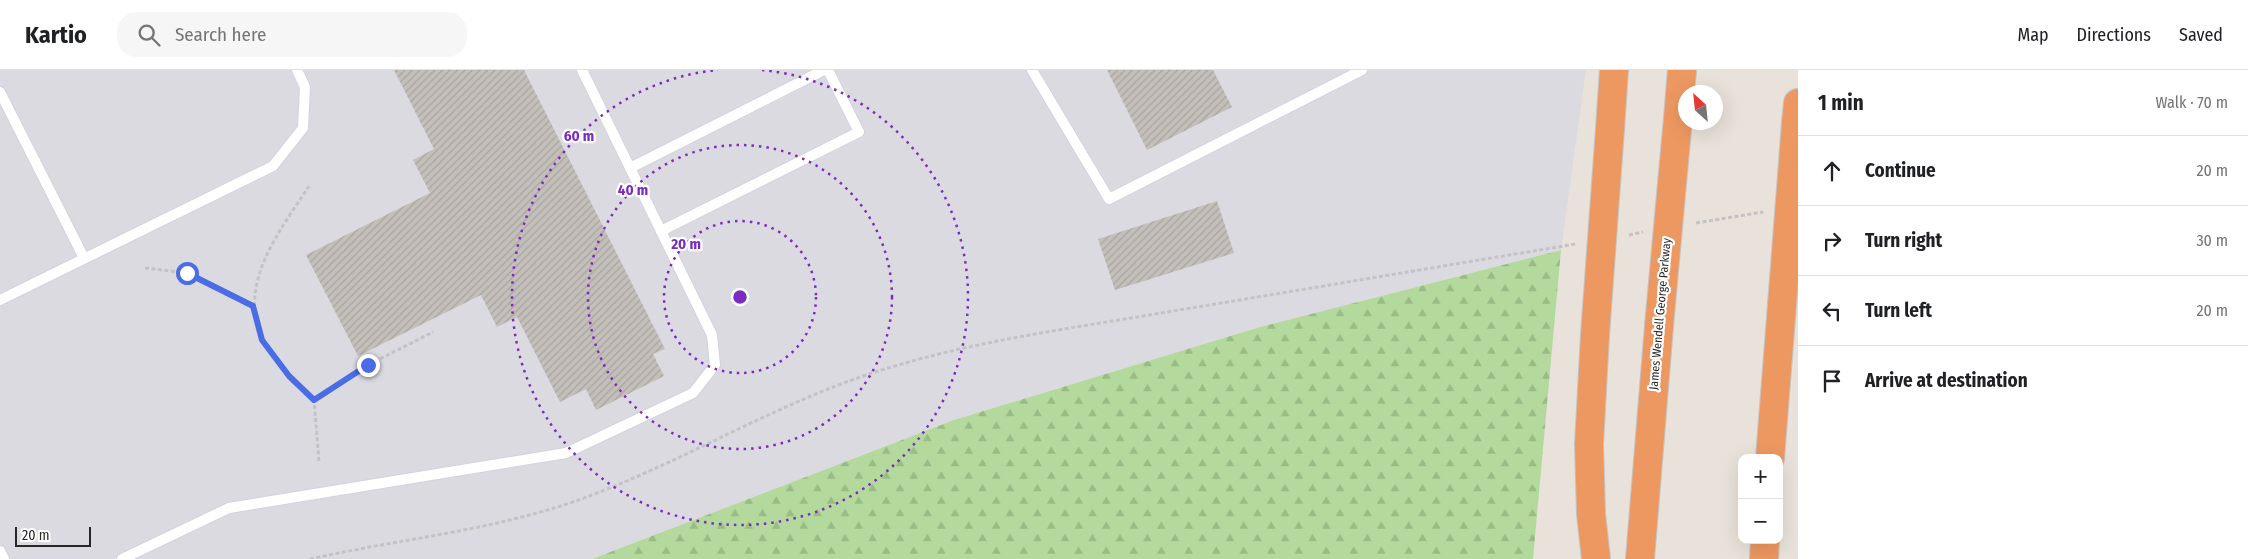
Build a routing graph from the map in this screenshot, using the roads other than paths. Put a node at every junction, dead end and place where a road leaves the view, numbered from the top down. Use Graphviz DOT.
graph roads {
  1 [pos="297,70"];
  2 [pos="582,70"];
  3 [pos="824,70"];
  4 [pos="828,70"];
  5 [pos="1032,70"];
  6 [pos="1362,70"];
  7 [pos="1614,70"];
  8 [pos="1682,70"];
  9 [pos="0,92"];
  10 [pos="1797,113"];
  11 [pos="630,168"];
  12 [pos="661,231"];
  13 [pos="84,258"];
  14 [pos="0,300"];
  15 [pos="1790,306"];
  16 [pos="1770,454"];
  17 [pos="1765,544"];
  18 [pos="0,551"];
  19 [pos="4,559"];
  20 [pos="122,559"];
  21 [pos="1596,559"];
  22 [pos="1640,559"];
  23 [pos="1764,559"];
  1 -- 13 [label="lane"];
  2 -- 11 [label="lane"];
  3 -- 11 [label="lane"];
  4 -- 12 [label="lane"];
  5 -- 6 [label="lane"];
  7 -- 21 [label="highway, bridge"];
  8 -- 22 [label="highway, James Wendell George Parkway, bridge"];
  9 -- 13 [label="lane"];
  10 -- 15 [label="highway, bridge"];
  11 -- 12 [label="lane"];
  12 -- 20 [label="lane"];
  13 -- 14 [label="lane"];
  15 -- 16 [label="highway"];
  17 -- 23 [label="highway"];
  18 -- 19 [label="lane"];
}
